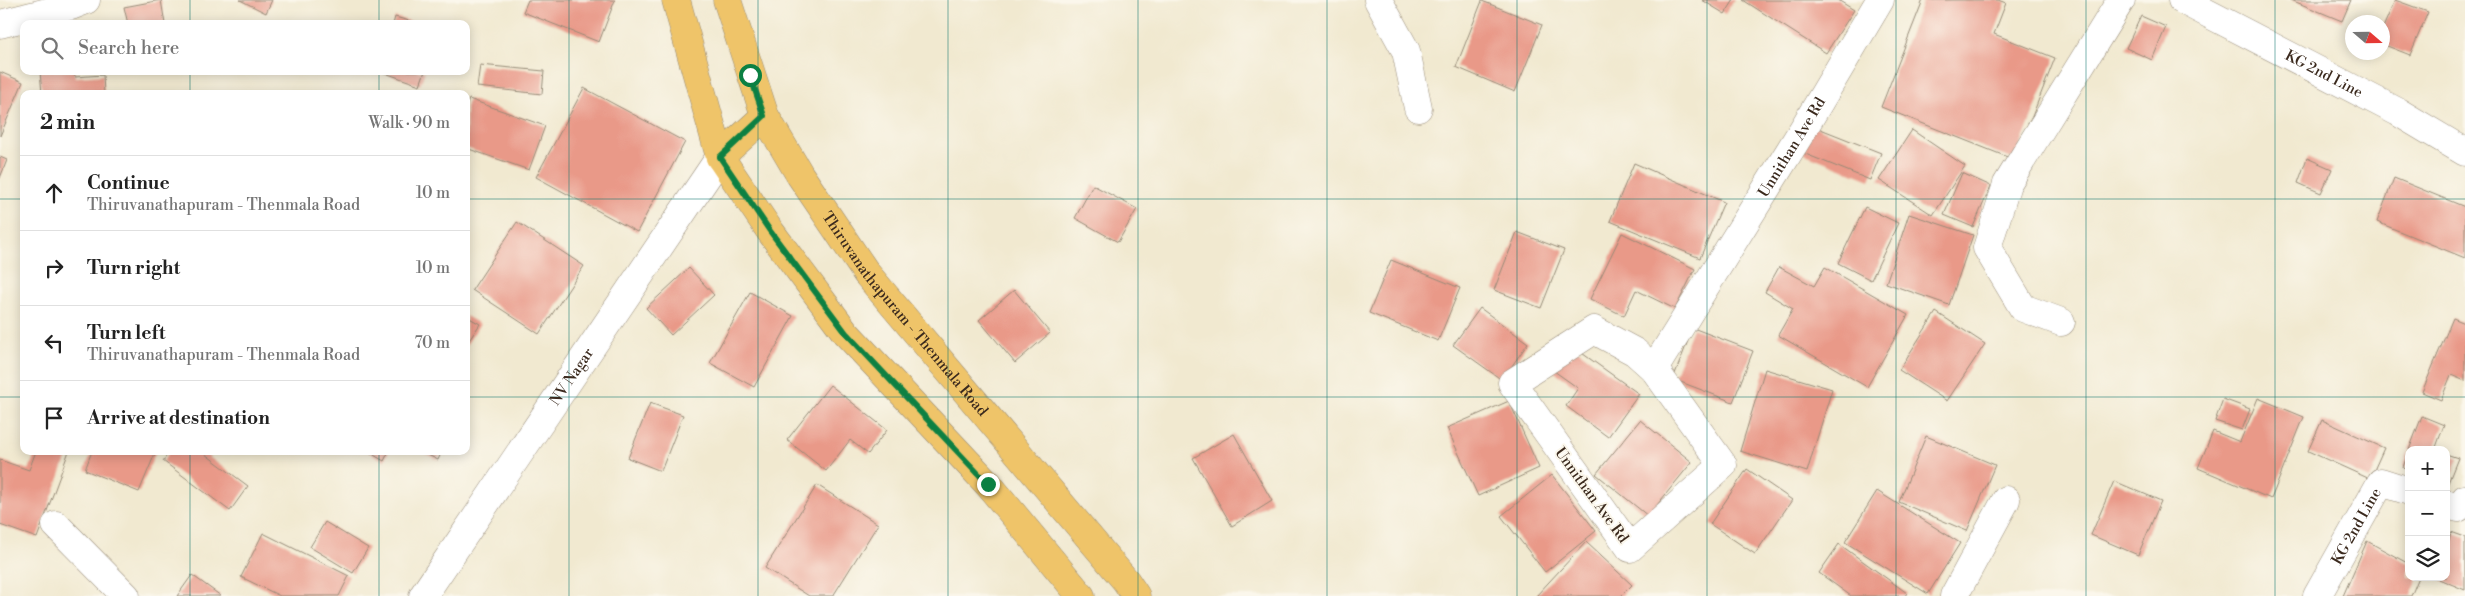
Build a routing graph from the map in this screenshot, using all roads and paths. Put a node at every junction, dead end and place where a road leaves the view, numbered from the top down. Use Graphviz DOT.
graph roads {
  1 [pos="86,0"];
  2 [pos="676,0"];
  3 [pos="727,0"];
  4 [pos="1378,0"];
  5 [pos="1880,0"];
  6 [pos="2121,0"];
  7 [pos="2182,0"];
  8 [pos="0,24"];
  9 [pos="1418,108"];
  10 [pos="764,116"];
  11 [pos="2465,152"];
  12 [pos="720,157"];
  13 [pos="2061,322"];
  14 [pos="1654,369"];
  15 [pos="2405,490"];
  16 [pos="2465,499"];
  17 [pos="2006,500"];
  18 [pos="2450,505"];
  19 [pos="56,525"];
  20 [pos="126,596"];
  21 [pos="424,596"];
  22 [pos="1080,596"];
  23 [pos="1136,596"];
  24 [pos="1954,596"];
  25 [pos="2317,596"];
  1 -- 8 [label="street"];
  2 -- 12 [label="main road"];
  3 -- 10 [label="main road, Thiruvanathapuram - Thenmala Road"];
  4 -- 9 [label="street"];
  5 -- 14 [label="street, Unnithan Ave Rd"];
  6 -- 13 [label="street"];
  7 -- 11 [label="street, KG 2nd Line"];
  10 -- 12 [label="main road"];
  10 -- 23 [label="main road, Thiruvanathapuram - Thenmala Road"];
  12 -- 21 [label="street, NV Nagar"];
  12 -- 22 [label="main road"];
  14 -- 14 [label="street, Unnithan Ave Rd"];
  15 -- 25 [label="street, KG 2nd Line"];
  16 -- 18 [label="street"];
  17 -- 24 [label="street"];
  19 -- 20 [label="street"];
}
